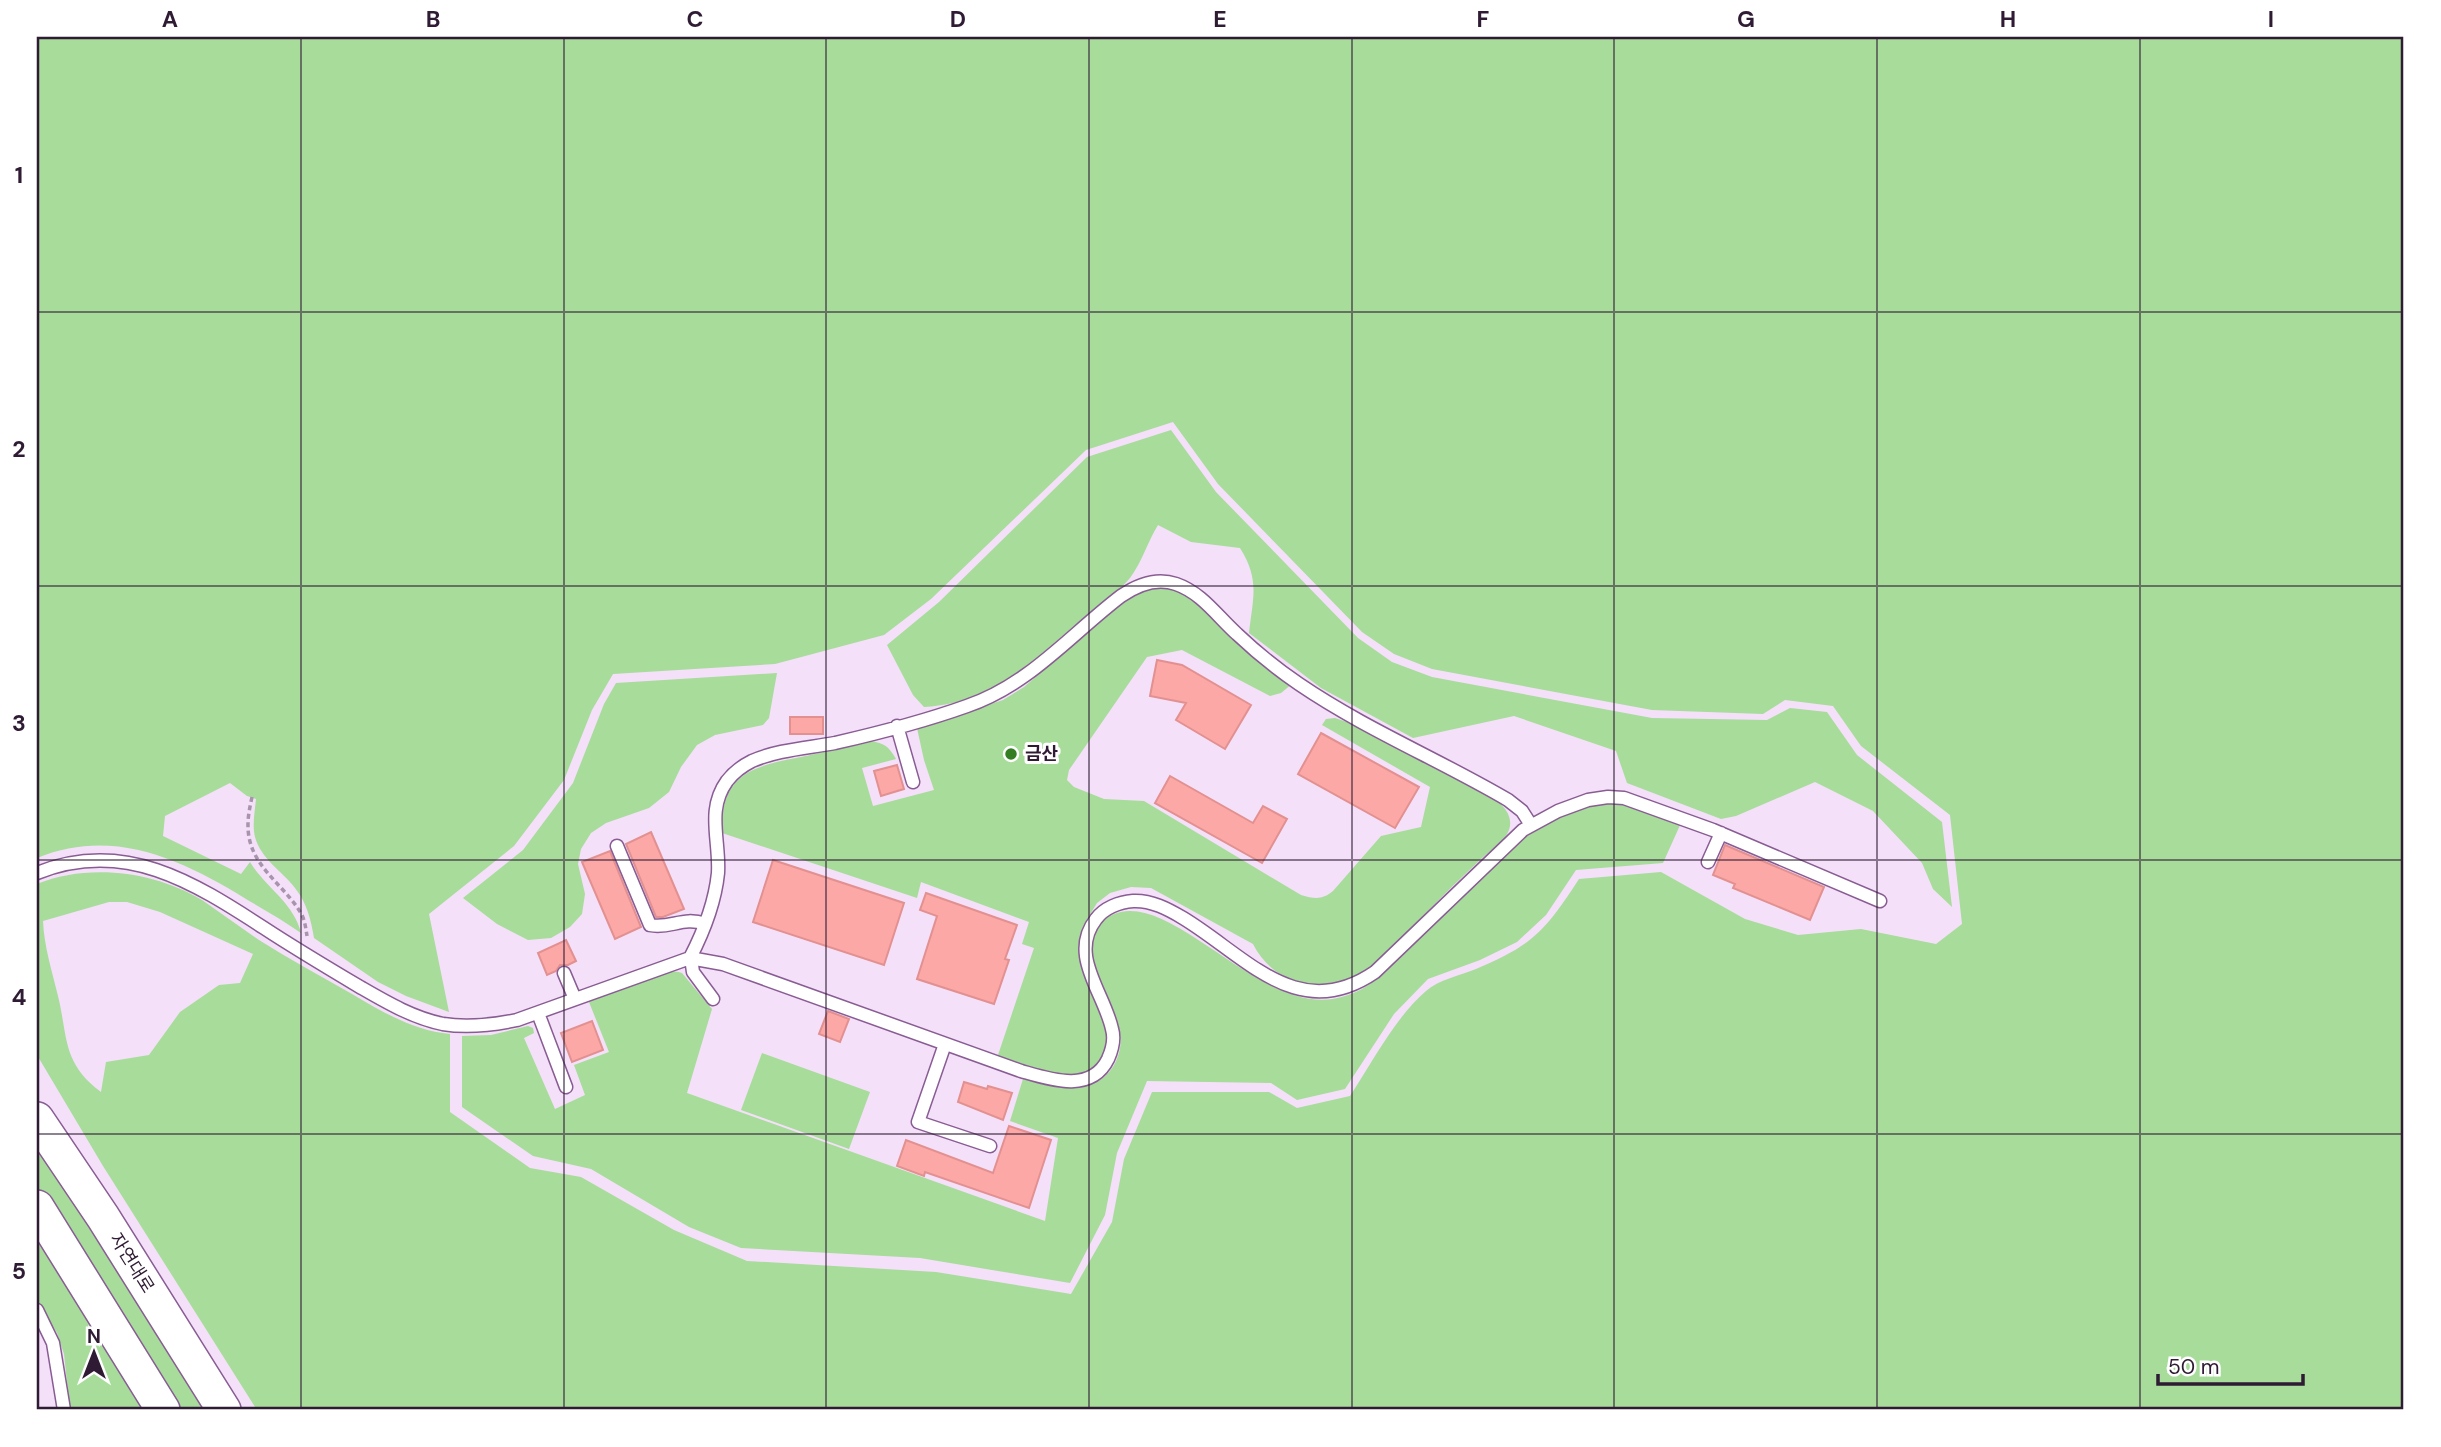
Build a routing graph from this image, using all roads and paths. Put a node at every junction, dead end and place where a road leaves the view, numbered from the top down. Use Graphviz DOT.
graph roads {
  1 [pos="897,726"];
  2 [pos="913,782"];
  3 [pos="252,797"];
  4 [pos="1531,825"];
  5 [pos="1721,833"];
  6 [pos="617,846"];
  7 [pos="1708,862"];
  8 [pos="37,873"];
  9 [pos="1880,901"];
  10 [pos="705,924"];
  11 [pos="307,956"];
  12 [pos="690,958"];
  13 [pos="564,973"];
  14 [pos="575,999"];
  15 [pos="713,999"];
  16 [pos="538,1013"];
  17 [pos="945,1044"];
  18 [pos="566,1087"];
  19 [pos="37,1119"];
  20 [pos="990,1146"];
  21 [pos="37,1207"];
  22 [pos="37,1310"];
  23 [pos="64,1410"];
  24 [pos="163,1410"];
  25 [pos="224,1410"];
  1 -- 2 [label="lane"];
  1 -- 4 [label="lane"];
  1 -- 10 [label="lane"];
  3 -- 11 [label="path"];
  4 -- 5 [label="lane"];
  4 -- 17 [label="lane"];
  5 -- 7 [label="lane"];
  5 -- 9 [label="lane"];
  6 -- 10 [label="lane"];
  8 -- 11 [label="lane"];
  10 -- 12 [label="lane"];
  11 -- 16 [label="lane"];
  12 -- 14 [label="lane"];
  12 -- 15 [label="lane"];
  12 -- 17 [label="lane"];
  13 -- 14 [label="lane"];
  14 -- 16 [label="lane"];
  16 -- 18 [label="lane"];
  17 -- 20 [label="lane"];
  19 -- 25 [label="main road, 자연대로"];
  21 -- 24 [label="main road"];
  22 -- 23 [label="lane"];
}
